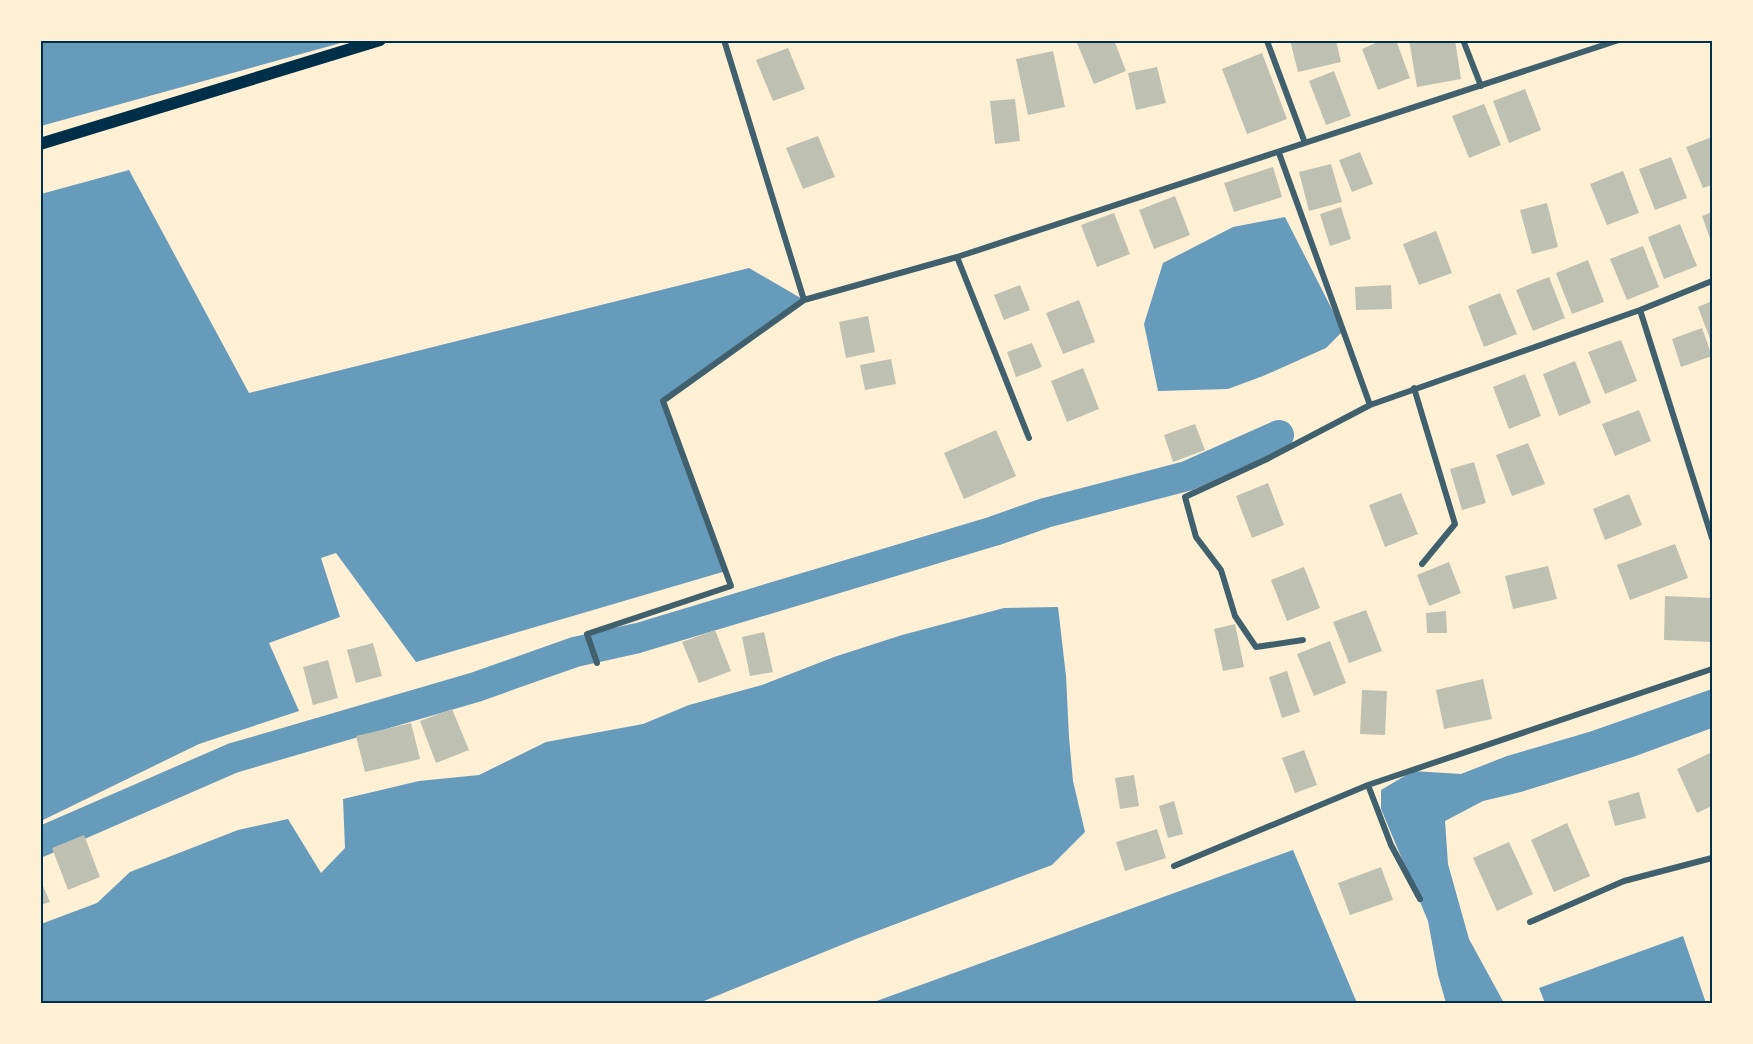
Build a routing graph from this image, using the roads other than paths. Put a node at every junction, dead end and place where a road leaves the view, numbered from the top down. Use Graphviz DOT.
graph roads {
  1 [pos="380,40"];
  2 [pos="724,40"];
  3 [pos="1463,40"];
  4 [pos="1619,40"];
  5 [pos="1267,41"];
  6 [pos="1481,86"];
  7 [pos="1305,143"];
  8 [pos="40,144"];
  9 [pos="1279,153"];
  10 [pos="957,257"];
  11 [pos="1713,281"];
  12 [pos="804,300"];
  13 [pos="1640,310"];
  14 [pos="1414,388"];
  15 [pos="1370,405"];
  16 [pos="1029,438"];
  17 [pos="1713,538"];
  18 [pos="1422,564"];
  19 [pos="1303,640"];
  20 [pos="597,663"];
  21 [pos="1713,669"];
  22 [pos="1368,785"];
  23 [pos="1713,858"];
  24 [pos="1174,866"];
  25 [pos="1420,898"];
  26 [pos="1530,922"];
  1 -- 8 [label="main road"];
  2 -- 12 [label="street"];
  3 -- 6 [label="street"];
  4 -- 6 [label="street"];
  5 -- 7 [label="street"];
  6 -- 7 [label="street"];
  7 -- 9 [label="street"];
  9 -- 10 [label="street"];
  9 -- 15 [label="street"];
  10 -- 12 [label="street"];
  10 -- 16 [label="street"];
  11 -- 13 [label="street"];
  12 -- 20 [label="street"];
  13 -- 14 [label="street"];
  13 -- 17 [label="street"];
  14 -- 15 [label="street"];
  14 -- 18 [label="street"];
  15 -- 19 [label="street"];
  21 -- 22 [label="street"];
  22 -- 24 [label="street"];
  22 -- 25 [label="street"];
  23 -- 26 [label="street"];
}
